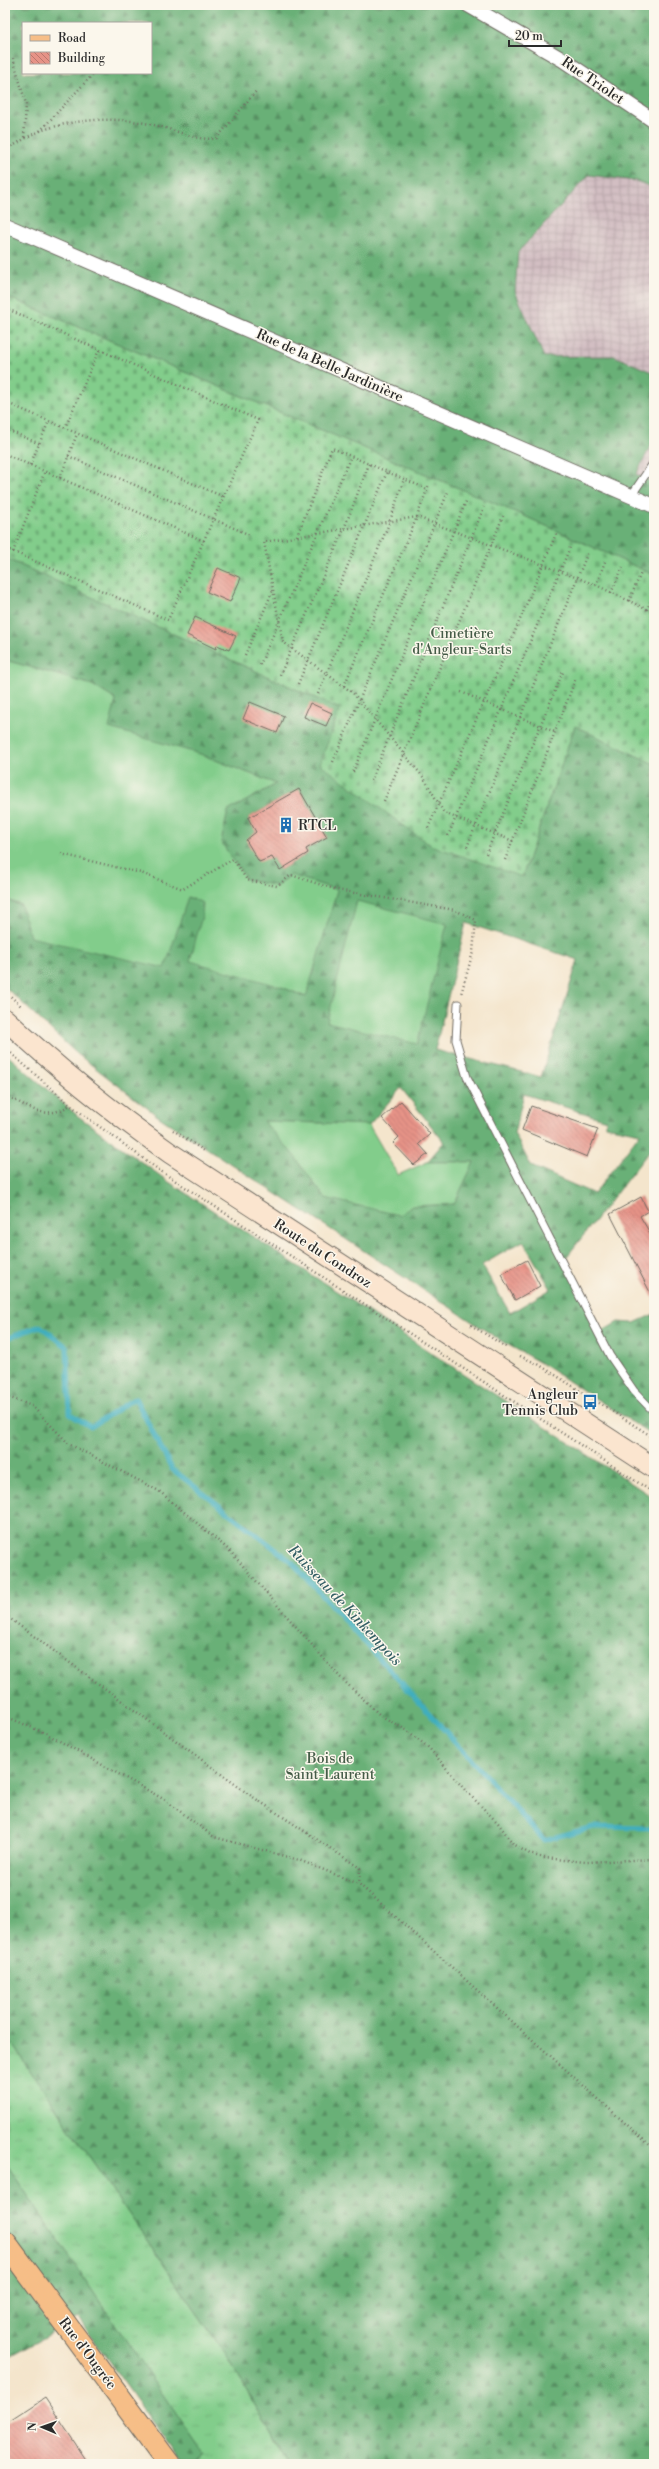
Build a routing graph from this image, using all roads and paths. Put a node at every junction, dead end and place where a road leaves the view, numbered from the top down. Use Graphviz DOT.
graph roads {
  1 [pos="468,5"];
  2 [pos="13,58"];
  3 [pos="93,74"];
  4 [pos="257,90"];
  5 [pos="654,121"];
  6 [pos="40,132"];
  7 [pos="24,140"];
  8 [pos="5,150"];
  9 [pos="5,225"];
  10 [pos="5,308"];
  11 [pos="99,350"];
  12 [pos="5,402"];
  13 [pos="49,421"];
  14 [pos="65,428"];
  15 [pos="5,429"];
  16 [pos="77,434"];
  17 [pos="40,444"];
  18 [pos="5,454"];
  19 [pos="68,456"];
  20 [pos="351,456"];
  21 [pos="654,462"];
  22 [pos="369,464"];
  23 [pos="30,465"];
  24 [pos="45,471"];
  25 [pos="388,472"];
  26 [pos="60,478"];
  27 [pos="404,479"];
  28 [pos="429,484"];
  29 [pos="427,489"];
  30 [pos="448,492"];
  31 [pos="224,496"];
  32 [pos="631,496"];
  33 [pos="467,499"];
  34 [pos="654,506"];
  35 [pos="484,508"];
  36 [pos="504,514"];
  37 [pos="417,517"];
  38 [pos="214,518"];
  39 [pos="390,521"];
  40 [pos="434,524"];
  41 [pos="366,525"];
  42 [pos="344,529"];
  43 [pos="453,531"];
  44 [pos="319,533"];
  45 [pos="556,534"];
  46 [pos="250,535"];
  47 [pos="297,536"];
  48 [pos="471,538"];
  49 [pos="204,540"];
  50 [pos="571,545"];
  51 [pos="491,546"];
  52 [pos="5,548"];
  53 [pos="13,552"];
  54 [pos="588,552"];
  55 [pos="606,559"];
  56 [pos="544,566"];
  57 [pos="623,567"];
  58 [pos="560,572"];
  59 [pos="641,573"];
  60 [pos="577,578"];
  61 [pos="596,585"];
  62 [pos="273,590"];
  63 [pos="654,592"];
  64 [pos="611,593"];
  65 [pos="629,601"];
  66 [pos="647,610"];
  67 [pos="654,613"];
  68 [pos="279,619"];
  69 [pos="292,648"];
  70 [pos="245,655"];
  71 [pos="309,660"];
  72 [pos="260,665"];
  73 [pos="563,672"];
  74 [pos="326,674"];
  75 [pos="280,675"];
  76 [pos="576,678"];
  77 [pos="298,684"];
  78 [pos="344,686"];
  79 [pos="461,692"];
  80 [pos="318,694"];
  81 [pos="359,700"];
  82 [pos="484,702"];
  83 [pos="502,709"];
  84 [pos="521,717"];
  85 [pos="375,719"];
  86 [pos="540,725"];
  87 [pos="555,732"];
  88 [pos="389,736"];
  89 [pos="404,754"];
  90 [pos="333,762"];
  91 [pos="353,772"];
  92 [pos="371,781"];
  93 [pos="384,801"];
  94 [pos="439,803"];
  95 [pos="456,817"];
  96 [pos="476,826"];
  97 [pos="428,828"];
  98 [pos="494,834"];
  99 [pos="448,836"];
  100 [pos="513,841"];
  101 [pos="467,847"];
  102 [pos="61,854"];
  103 [pos="486,854"];
  104 [pos="505,860"];
  105 [pos="5,990"];
  106 [pos="458,1004"];
  107 [pos="28,1013"];
  108 [pos="5,1020"];
  109 [pos="84,1089"];
  110 [pos="5,1095"];
  111 [pos="166,1125"];
  112 [pos="209,1154"];
  113 [pos="468,1322"];
  114 [pos="507,1348"];
  115 [pos="514,1352"];
  116 [pos="5,1396"];
  117 [pos="654,1412"];
  118 [pos="654,1441"];
  119 [pos="654,1468"];
  120 [pos="5,1615"];
  121 [pos="5,1716"];
  122 [pos="654,1859"];
  123 [pos="359,1884"];
  124 [pos="654,2149"];
  125 [pos="5,2242"];
  126 [pos="169,2464"];
  1 -- 5 [label="street, Rue Triolet"];
  2 -- 7 [label="path"];
  3 -- 6 [label="path"];
  4 -- 6 [label="path"];
  6 -- 7 [label="path"];
  7 -- 8 [label="path"];
  9 -- 32 [label="street, Rue de la Belle Jardinière"];
  10 -- 11 [label="path"];
  11 -- 14 [label="path"];
  11 -- 31 [label="path"];
  12 -- 13 [label="path"];
  13 -- 14 [label="path"];
  13 -- 17 [label="path"];
  14 -- 16 [label="path"];
  15 -- 17 [label="path"];
  16 -- 19 [label="path"];
  16 -- 31 [label="path"];
  17 -- 23 [label="path"];
  18 -- 23 [label="path"];
  19 -- 26 [label="path"];
  19 -- 38 [label="path"];
  20 -- 22 [label="path"];
  20 -- 44 [label="path"];
  20 -- 47 [label="path"];
  21 -- 32 [label="lane"];
  22 -- 25 [label="path"];
  22 -- 42 [label="path"];
  23 -- 24 [label="path"];
  24 -- 26 [label="path"];
  24 -- 53 [label="path"];
  25 -- 27 [label="path"];
  25 -- 41 [label="path"];
  26 -- 49 [label="path"];
  27 -- 29 [label="path"];
  27 -- 39 [label="path"];
  28 -- 29 [label="path"];
  29 -- 37 [label="path"];
  30 -- 40 [label="path"];
  31 -- 38 [label="path"];
  32 -- 34 [label="street, Rue de la Belle Jardinière"];
  33 -- 43 [label="path"];
  35 -- 48 [label="path"];
  36 -- 51 [label="path"];
  37 -- 39 [label="path"];
  37 -- 40 [label="path"];
  37 -- 78 [label="path"];
  38 -- 46 [label="path"];
  38 -- 49 [label="path"];
  39 -- 41 [label="path"];
  39 -- 74 [label="path"];
  40 -- 43 [label="path"];
  40 -- 81 [label="path"];
  41 -- 42 [label="path"];
  41 -- 71 [label="path"];
  42 -- 44 [label="path"];
  42 -- 69 [label="path"];
  43 -- 48 [label="path"];
  43 -- 85 [label="path"];
  44 -- 47 [label="path"];
  44 -- 68 [label="path"];
  45 -- 56 [label="path"];
  47 -- 62 [label="path"];
  48 -- 51 [label="path"];
  48 -- 88 [label="path"];
  49 -- 53 [label="path"];
  50 -- 58 [label="path"];
  51 -- 56 [label="path"];
  51 -- 89 [label="path"];
  52 -- 53 [label="path"];
  54 -- 60 [label="path"];
  55 -- 61 [label="path"];
  56 -- 58 [label="path"];
  56 -- 82 [label="path"];
  57 -- 64 [label="path"];
  58 -- 60 [label="path"];
  58 -- 83 [label="path"];
  59 -- 65 [label="path"];
  60 -- 61 [label="path"];
  60 -- 84 [label="path"];
  61 -- 64 [label="path"];
  62 -- 68 [label="path"];
  62 -- 70 [label="path"];
  63 -- 66 [label="path"];
  64 -- 65 [label="path"];
  65 -- 66 [label="path"];
  66 -- 67 [label="path"];
  68 -- 69 [label="path"];
  68 -- 72 [label="path"];
  69 -- 71 [label="path"];
  69 -- 75 [label="path"];
  71 -- 74 [label="path"];
  71 -- 77 [label="path"];
  73 -- 86 [label="path"];
  74 -- 78 [label="path"];
  74 -- 80 [label="path"];
  76 -- 87 [label="path"];
  78 -- 81 [label="path"];
  79 -- 82 [label="path"];
  81 -- 85 [label="path"];
  81 -- 90 [label="path"];
  82 -- 83 [label="path"];
  82 -- 94 [label="path"];
  83 -- 84 [label="path"];
  83 -- 95 [label="path"];
  84 -- 86 [label="path"];
  84 -- 96 [label="path"];
  85 -- 88 [label="path"];
  85 -- 91 [label="path"];
  86 -- 87 [label="path"];
  86 -- 98 [label="path"];
  87 -- 100 [label="path"];
  88 -- 89 [label="path"];
  88 -- 92 [label="path"];
  89 -- 93 [label="path"];
  89 -- 94 [label="path"];
  94 -- 95 [label="path"];
  94 -- 97 [label="path"];
  95 -- 96 [label="path"];
  95 -- 99 [label="path"];
  96 -- 98 [label="path"];
  96 -- 101 [label="path"];
  98 -- 100 [label="path"];
  98 -- 103 [label="path"];
  100 -- 104 [label="path"];
  102 -- 106 [label="path"];
  105 -- 107 [label="path"];
  106 -- 117 [label="lane"];
  108 -- 109 [label="main road, Route du Condroz"];
  109 -- 110 [label="path"];
  109 -- 119 [label="main road, Route du Condroz"];
  111 -- 112 [label="path"];
  113 -- 114 [label="path"];
  115 -- 118 [label="path"];
  116 -- 122 [label="path"];
  120 -- 123 [label="path"];
  121 -- 123 [label="path"];
  123 -- 124 [label="path"];
  125 -- 126 [label="main road, Rue d'Ougrée"];
}
